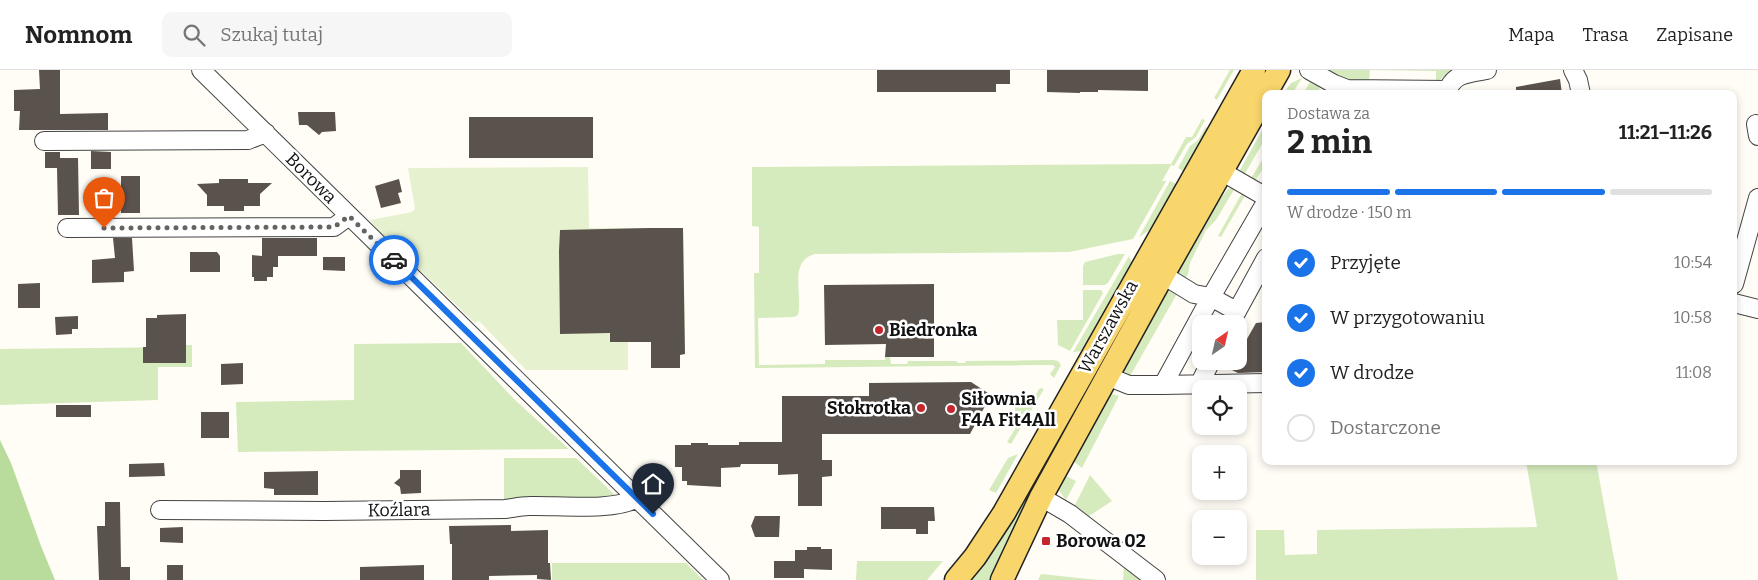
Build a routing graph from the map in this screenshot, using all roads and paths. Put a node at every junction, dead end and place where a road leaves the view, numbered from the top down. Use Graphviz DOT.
graph roads {
  1 [pos="200,70"];
  2 [pos="1254,70"];
  3 [pos="1279,70"];
  4 [pos="1309,70"];
  5 [pos="1488,70"];
  6 [pos="1572,70"];
  7 [pos="1268,90"];
  8 [pos="1381,90"];
  9 [pos="1449,90"];
  10 [pos="1580,90"];
  11 [pos="1262,100"];
  12 [pos="266,133"];
  13 [pos="44,141"];
  14 [pos="1221,171"];
  15 [pos="1262,195"];
  16 [pos="1758,198"];
  17 [pos="1262,209"];
  18 [pos="349,216"];
  19 [pos="67,228"];
  20 [pos="1262,265"];
  21 [pos="1737,273"];
  22 [pos="1163,275"];
  23 [pos="1211,297"];
  24 [pos="1737,304"];
  25 [pos="1758,309"];
  26 [pos="1231,315"];
  27 [pos="1234,315"];
  28 [pos="1107,376"];
  29 [pos="1262,383"];
  30 [pos="1247,384"];
  31 [pos="1163,385"];
  32 [pos="1192,385"];
  33 [pos="1040,497"];
  34 [pos="637,498"];
  35 [pos="160,510"];
  36 [pos="720,580"];
  37 [pos="956,580"];
  38 [pos="1002,580"];
  39 [pos="1156,580"];
  1 -- 12 [label="street, Borowa"];
  2 -- 37 [label="main road, Warszawska"];
  3 -- 7 [label="main road, Warszawska"];
  4 -- 8 [label="street"];
  5 -- 9 [label="street"];
  6 -- 10 [label="street"];
  11 -- 14 [label="main road, Warszawska"];
  12 -- 13 [label="street"];
  12 -- 18 [label="street, Borowa"];
  14 -- 15 [label="street"];
  14 -- 22 [label="main road, Warszawska"];
  16 -- 21 [label="street"];
  17 -- 23 [label="street"];
  18 -- 19 [label="street"];
  18 -- 34 [label="street, Borowa"];
  20 -- 27 [label="street"];
  22 -- 23 [label="street"];
  22 -- 28 [label="main road, Warszawska"];
  23 -- 26 [label="street"];
  23 -- 31 [label="street"];
  24 -- 25 [label="street"];
  28 -- 31 [label="street"];
  28 -- 33 [label="main road, Warszawska"];
  29 -- 30 [label="street"];
  31 -- 32 [label="street"];
  33 -- 38 [label="main road, Warszawska"];
  33 -- 39 [label="street"];
  34 -- 35 [label="street, Koźlara"];
  34 -- 36 [label="street, Borowa"];
}
